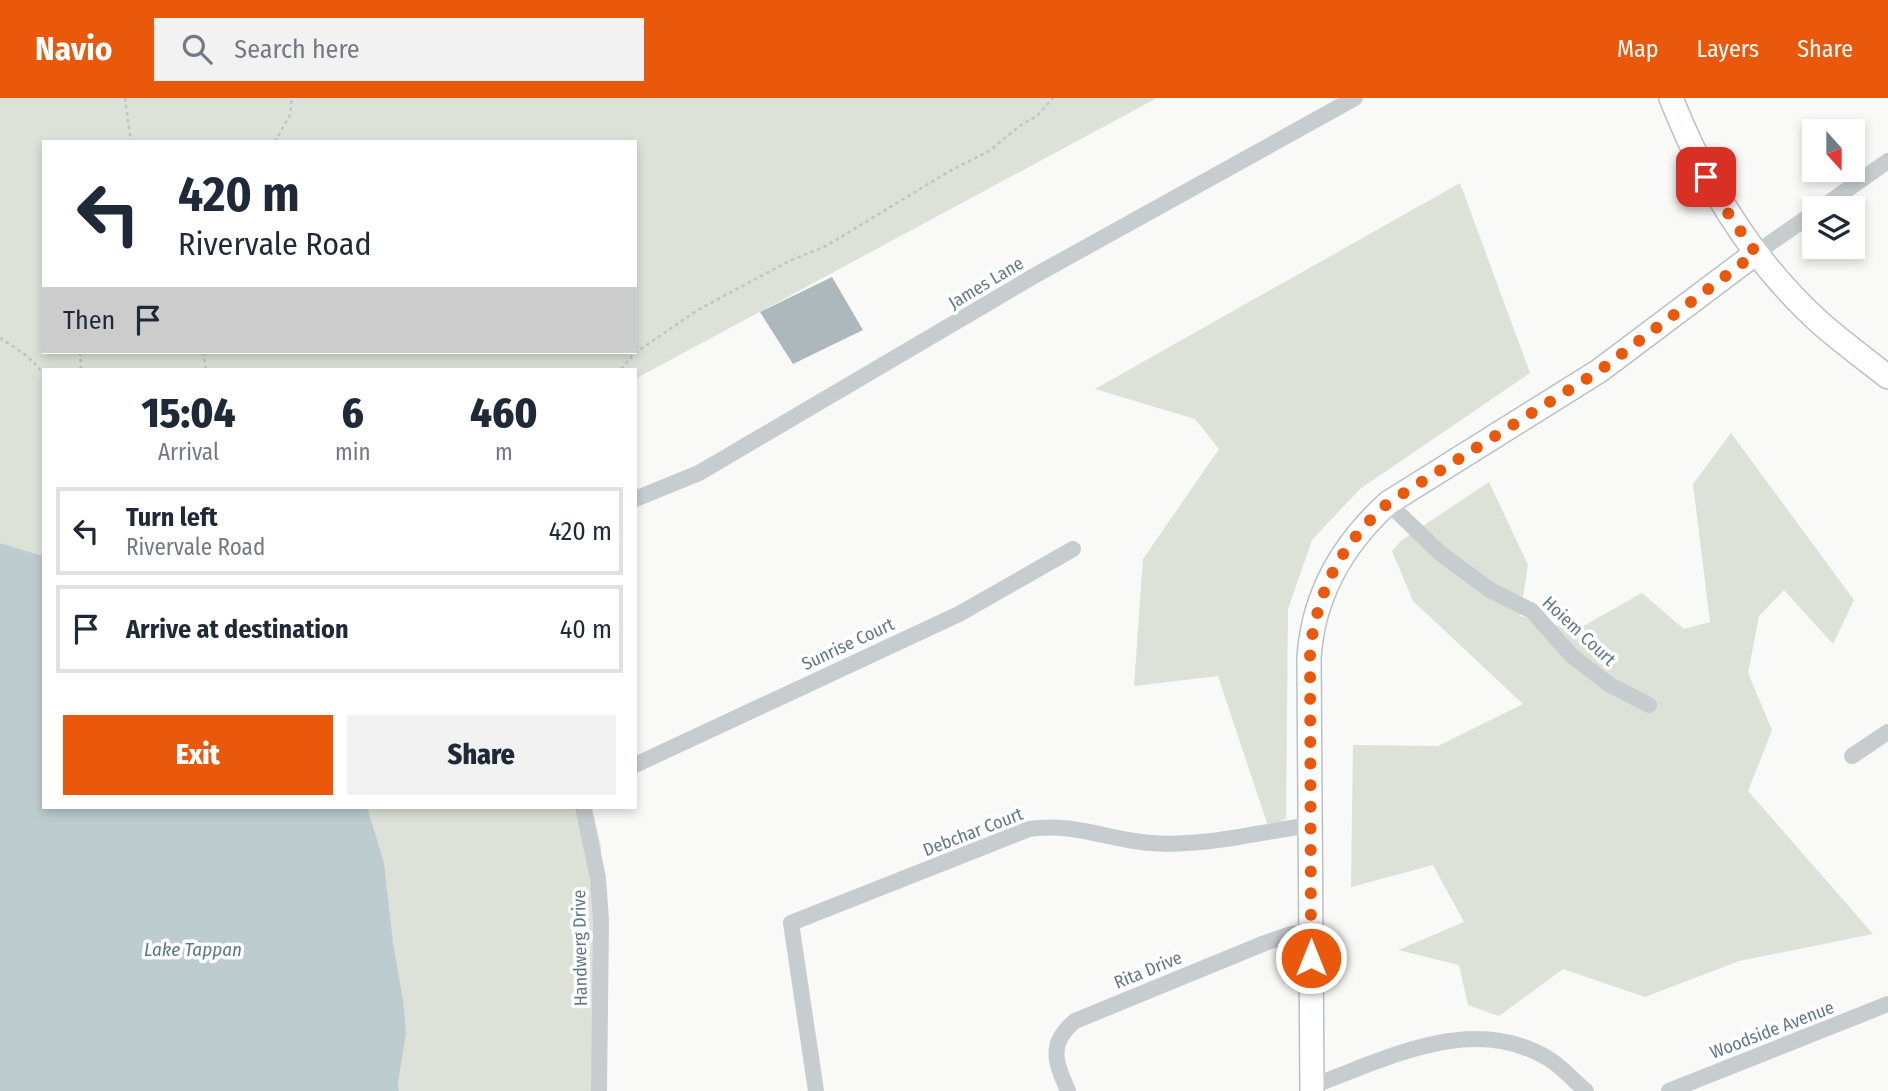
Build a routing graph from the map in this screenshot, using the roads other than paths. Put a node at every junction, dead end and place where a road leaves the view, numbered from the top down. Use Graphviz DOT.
graph roads {
  1 [pos="1355,98"];
  2 [pos="1671,98"];
  3 [pos="1888,161"];
  4 [pos="1838,196"];
  5 [pos="1802,221"];
  6 [pos="1756,253"];
  7 [pos="1888,377"];
  8 [pos="637,498"];
  9 [pos="1388,503"];
  10 [pos="1073,548"];
  11 [pos="1648,705"];
  12 [pos="1888,732"];
  13 [pos="1852,756"];
  14 [pos="637,764"];
  15 [pos="583,809"];
  16 [pos="1311,825"];
  17 [pos="1311,932"];
  18 [pos="1888,1004"];
  19 [pos="1312,1089"];
  20 [pos="599,1091"];
  21 [pos="816,1091"];
  22 [pos="1069,1091"];
  23 [pos="1586,1091"];
  24 [pos="1669,1091"];
  1 -- 8 [label="street, James Lane"];
  2 -- 6 [label="main road"];
  3 -- 4 [label="street"];
  5 -- 6 [label="street"];
  6 -- 7 [label="main road"];
  6 -- 9 [label="main road"];
  9 -- 11 [label="street, Hoiem Court"];
  9 -- 16 [label="main road"];
  10 -- 14 [label="street, Sunrise Court"];
  12 -- 13 [label="street"];
  15 -- 20 [label="street, Handwerg Drive"];
  16 -- 17 [label="main road"];
  16 -- 21 [label="street, Debchar Court"];
  17 -- 19 [label="main road"];
  17 -- 22 [label="street, Rita Drive"];
  18 -- 24 [label="street, Woodside Avenue"];
  19 -- 23 [label="street"];
}
